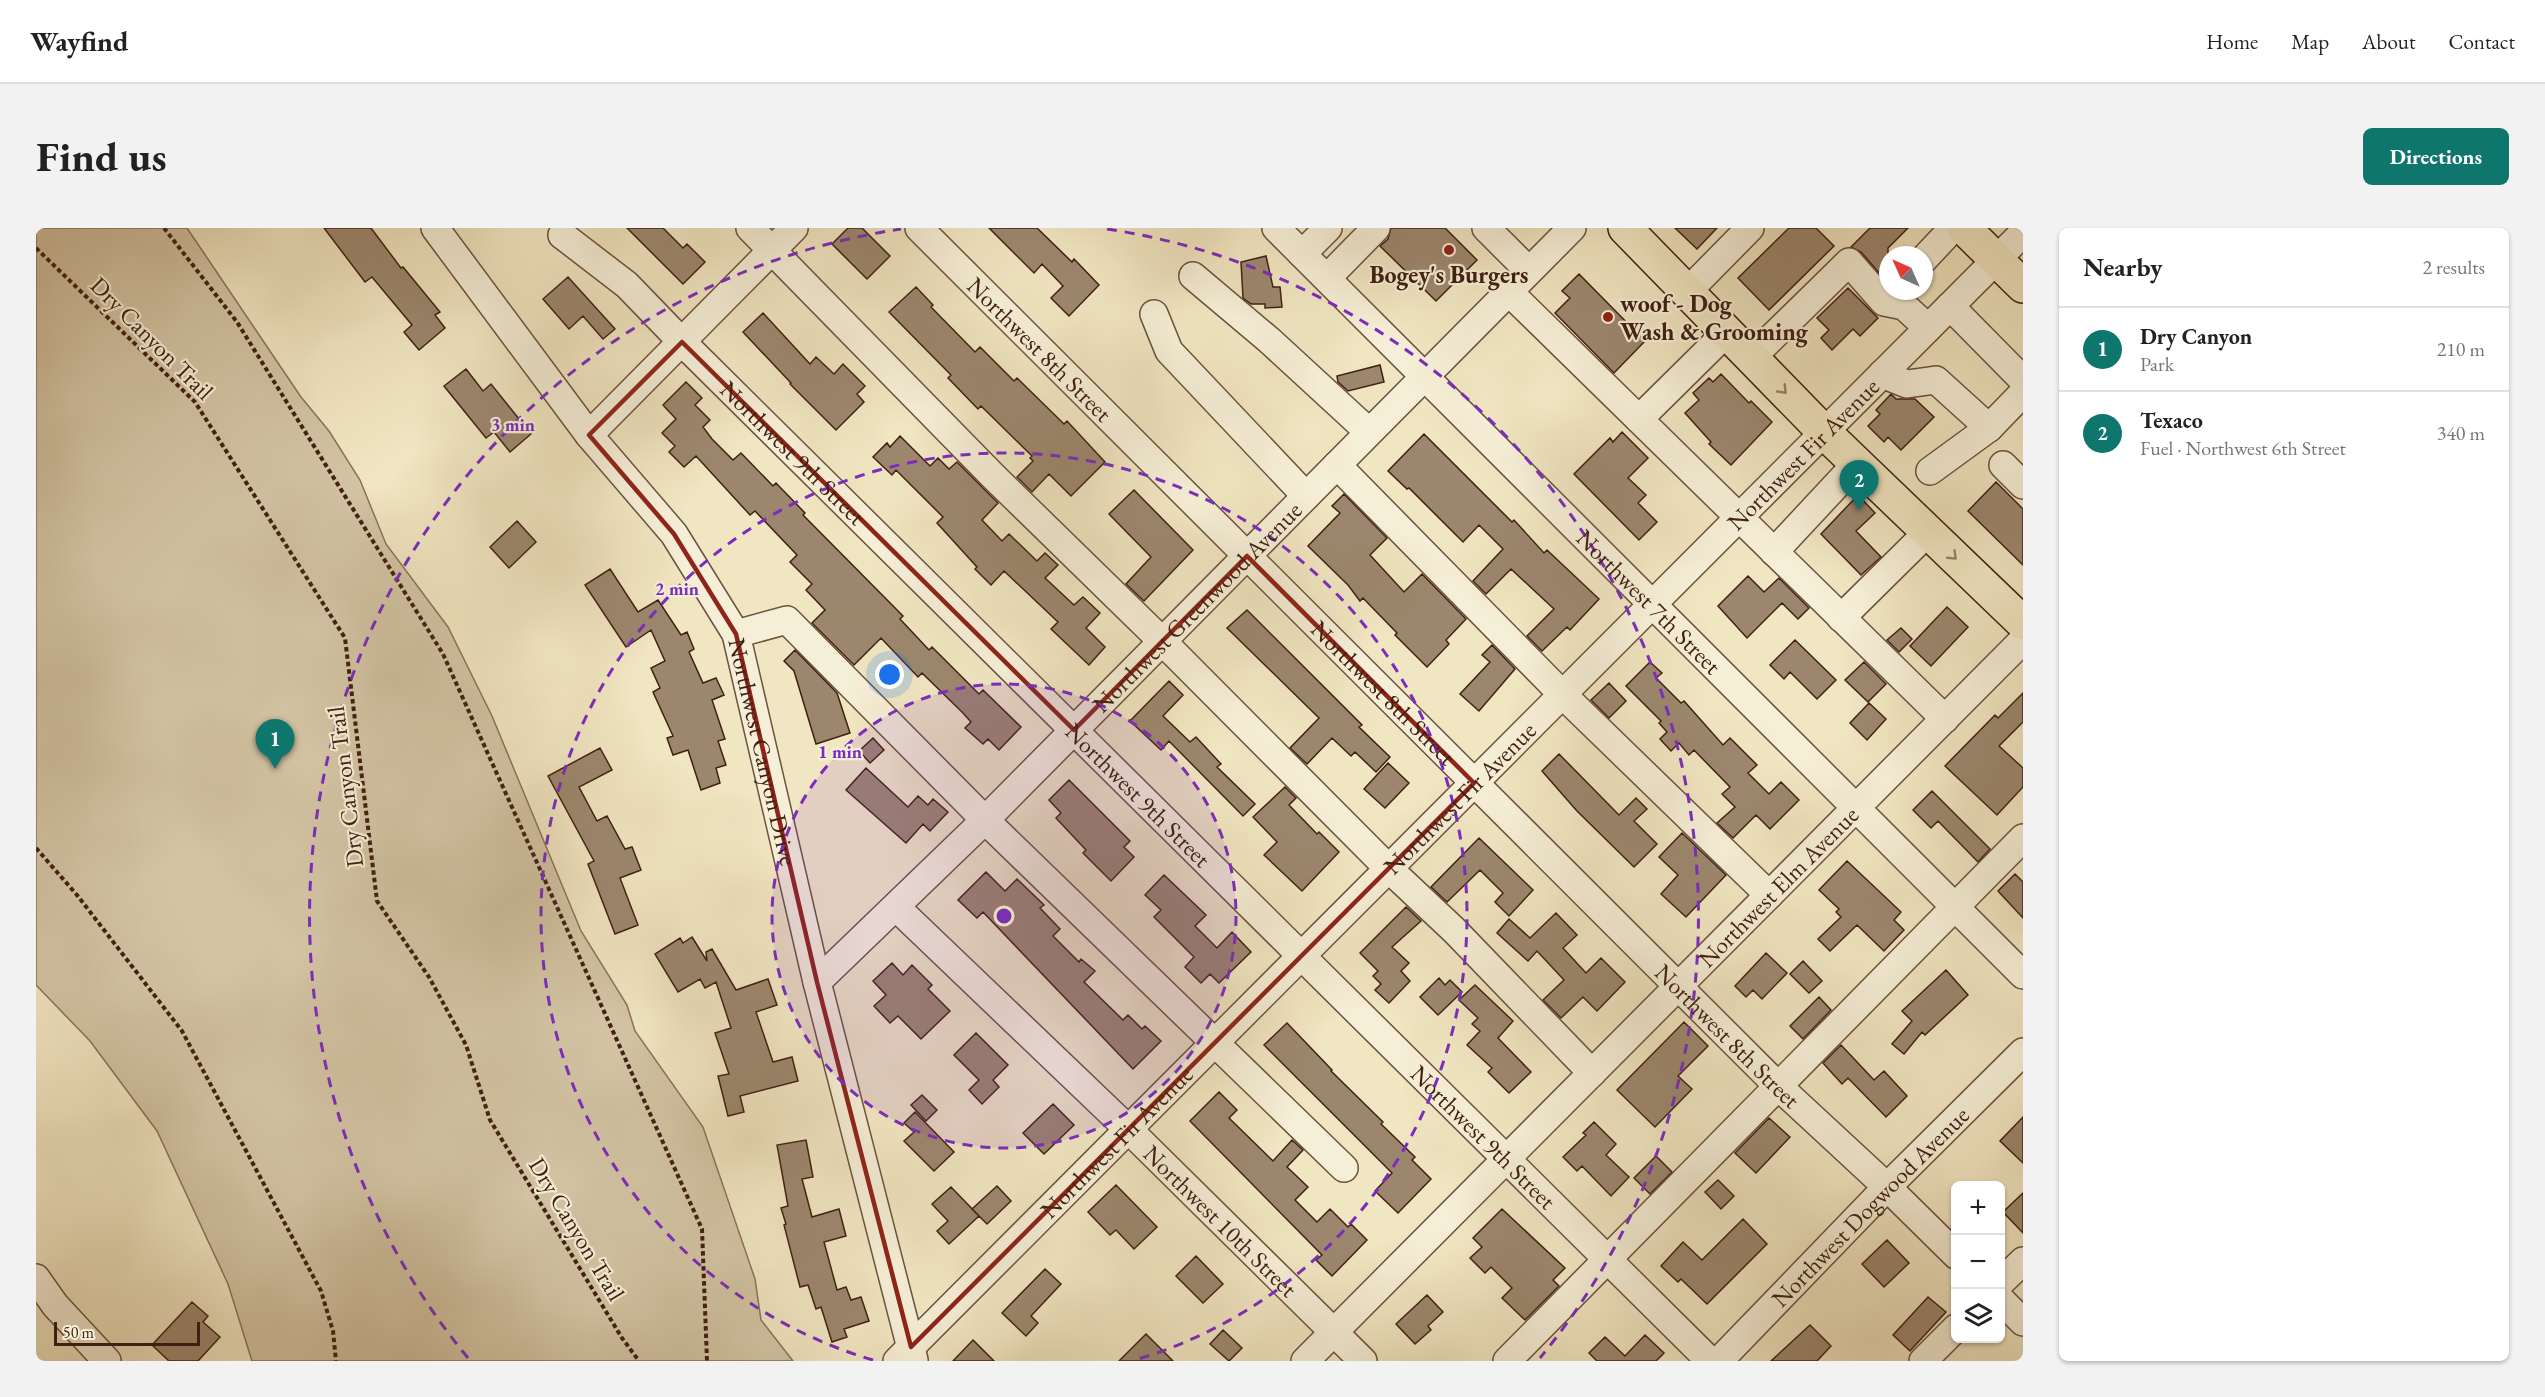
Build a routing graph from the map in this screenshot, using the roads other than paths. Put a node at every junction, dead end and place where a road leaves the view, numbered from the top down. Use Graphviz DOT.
graph roads {
  1 [pos="435,228"];
  2 [pos="750,228"];
  3 [pos="794,228"];
  4 [pos="919,228"];
  5 [pos="1276,228"];
  6 [pos="1328,228"];
  7 [pos="1376,228"];
  8 [pos="1486,228"];
  9 [pos="1572,228"];
  10 [pos="1625,228"];
  11 [pos="1750,228"];
  12 [pos="1953,228"];
  13 [pos="1964,228"];
  14 [pos="2023,233"];
  15 [pos="562,235"];
  16 [pos="1933,249"];
  17 [pos="772,250"];
  18 [pos="1302,254"];
  19 [pos="1996,260"];
  20 [pos="1529,272"];
  21 [pos="1193,276"];
  22 [pos="1327,278"];
  23 [pos="2023,286"];
  24 [pos="1879,288"];
  25 [pos="1509,292"];
  26 [pos="1687,292"];
  27 [pos="1895,300"];
  28 [pos="1950,306"];
  29 [pos="1154,314"];
  30 [pos="1928,328"];
  31 [pos="1727,332"];
  32 [pos="682,342"];
  33 [pos="1752,357"];
  34 [pos="1882,374"];
  35 [pos="1425,377"];
  36 [pos="2023,381"];
  37 [pos="2023,393"];
  38 [pos="1639,419"];
  39 [pos="1989,428"];
  40 [pos="1369,432"];
  41 [pos="1824,432"];
  42 [pos="589,435"];
  43 [pos="1857,463"];
  44 [pos="1337,465"];
  45 [pos="2003,465"];
  46 [pos="1930,471"];
  47 [pos="2023,485"];
  48 [pos="1306,496"];
  49 [pos="1739,517"];
  50 [pos="1928,532"];
  51 [pos="1774,552"];
  52 [pos="1247,556"];
  53 [pos="1652,604"];
  54 [pos="1841,618"];
  55 [pos="2023,623"];
  56 [pos="736,634"];
  57 [pos="2023,640"];
  58 [pos="1162,641"];
  59 [pos="1562,694"];
  60 [pos="1945,719"];
  61 [pos="1074,730"];
  62 [pos="1474,783"];
  63 [pos="1855,809"];
  64 [pos="985,820"];
  65 [pos="2023,838"];
  66 [pos="1388,868"];
  67 [pos="1769,895"];
  68 [pos="897,908"];
  69 [pos="1954,908"];
  70 [pos="1301,956"];
  71 [pos="2023,975"];
  72 [pos="817,982"];
  73 [pos="1678,987"];
  74 [pos="1215,1042"];
  75 [pos="2023,1052"];
  76 [pos="1592,1073"];
  77 [pos="1778,1086"];
  78 [pos="1127,1128"];
  79 [pos="1507,1159"];
  80 [pos="1344,1168"];
  81 [pos="1887,1187"];
  82 [pos="1951,1250"];
  83 [pos="1607,1259"];
  84 [pos="2023,1261"];
  85 [pos="36,1278"];
  86 [pos="2005,1279"];
  87 [pos="2005,1303"];
  88 [pos="2023,1322"];
  89 [pos="1334,1332"];
  90 [pos="1951,1333"];
  91 [pos="907,1356"];
  92 [pos="107,1361"];
  93 [pos="1305,1361"];
  94 [pos="1363,1361"];
  95 [pos="1507,1361"];
  96 [pos="1710,1361"];
  97 [pos="1719,1361"];
  98 [pos="1923,1361"];
  1 -- 42 [label="street, Northwest Canyon Drive"];
  2 -- 17 [label="street"];
  3 -- 17 [label="street"];
  4 -- 52 [label="street, Northwest 8th Street"];
  5 -- 18 [label="street, Northwest 7th Street"];
  6 -- 18 [label="street"];
  7 -- 22 [label="street"];
  8 -- 20 [label="street"];
  9 -- 20 [label="street, Northwest Greenwood Avenue"];
  10 -- 26 [label="main road"];
  11 -- 26 [label="street"];
  12 -- 16 [label="street"];
  13 -- 19 [label="main road"];
  14 -- 19 [label="street, Northwest Fir Avenue"];
  15 -- 32 [label="street, Northwest 9th Street"];
  17 -- 32 [label="street"];
  17 -- 58 [label="street"];
  18 -- 22 [label="street, Northwest 7th Street"];
  19 -- 23 [label="main road"];
  19 -- 28 [label="street, Northwest Fir Avenue"];
  20 -- 25 [label="street, Northwest Greenwood Avenue"];
  21 -- 40 [label="street"];
  22 -- 35 [label="street, Northwest 7th Street"];
  24 -- 33 [label="street"];
  25 -- 35 [label="street, Northwest Greenwood Avenue"];
  25 -- 38 [label="street"];
  26 -- 31 [label="main road"];
  27 -- 30 [label="street"];
  28 -- 30 [label="street, Northwest Fir Avenue"];
  28 -- 36 [label="street"];
  29 -- 48 [label="street"];
  30 -- 34 [label="street, Northwest Fir Avenue"];
  31 -- 33 [label="main road"];
  31 -- 38 [label="street"];
  32 -- 42 [label="street"];
  32 -- 61 [label="street, Northwest 9th Street"];
  33 -- 41 [label="main road, one-way"];
  34 -- 39 [label="street"];
  34 -- 41 [label="street, Northwest Fir Avenue"];
  35 -- 40 [label="street, Northwest Greenwood Avenue"];
  35 -- 53 [label="street, Northwest 7th Street"];
  37 -- 39 [label="street"];
  38 -- 49 [label="street"];
  39 -- 46 [label="street"];
  40 -- 44 [label="street, Northwest Greenwood Avenue"];
  41 -- 43 [label="main road"];
  41 -- 49 [label="street, Northwest Fir Avenue"];
  42 -- 56 [label="street, Northwest Canyon Drive"];
  43 -- 50 [label="main road"];
  43 -- 51 [label="street"];
  44 -- 48 [label="street, Northwest Greenwood Avenue"];
  44 -- 59 [label="street"];
  45 -- 47 [label="street"];
  48 -- 52 [label="street, Northwest Greenwood Avenue"];
  49 -- 51 [label="street"];
  49 -- 53 [label="street, Northwest Fir Avenue"];
  50 -- 54 [label="street"];
  50 -- 55 [label="main road, one-way"];
  51 -- 54 [label="street"];
  52 -- 58 [label="street, Northwest Greenwood Avenue"];
  52 -- 62 [label="street, Northwest 8th Street"];
  53 -- 59 [label="street, Northwest Fir Avenue"];
  53 -- 63 [label="street, Northwest 7th Street"];
  54 -- 60 [label="street"];
  56 -- 64 [label="street"];
  56 -- 72 [label="street, Northwest Canyon Drive"];
  57 -- 60 [label="street, Northwest Elm Avenue"];
  58 -- 61 [label="street, Northwest Greenwood Avenue"];
  58 -- 66 [label="street"];
  59 -- 62 [label="street, Northwest Fir Avenue"];
  59 -- 67 [label="street"];
  60 -- 63 [label="street, Northwest Elm Avenue"];
  61 -- 64 [label="street, Northwest Greenwood Avenue"];
  61 -- 70 [label="street, Northwest 9th Street"];
  62 -- 66 [label="street, Northwest Fir Avenue"];
  62 -- 73 [label="street, Northwest 8th Street"];
  63 -- 67 [label="street, Northwest Elm Avenue"];
  63 -- 69 [label="street, Northwest 7th Street"];
  64 -- 68 [label="street, Northwest Greenwood Avenue"];
  64 -- 74 [label="street"];
  65 -- 69 [label="street"];
  66 -- 70 [label="street, Northwest Fir Avenue"];
  66 -- 76 [label="street"];
  67 -- 73 [label="street, Northwest Elm Avenue"];
  68 -- 72 [label="street, Northwest Greenwood Avenue"];
  68 -- 78 [label="street, Northwest 10th Street"];
  69 -- 71 [label="street, Northwest 7th Street"];
  69 -- 77 [label="street"];
  70 -- 74 [label="street, Northwest Fir Avenue"];
  70 -- 79 [label="street, Northwest 9th Street"];
  72 -- 91 [label="street, Northwest Canyon Drive"];
  73 -- 76 [label="street, Northwest Elm Avenue"];
  73 -- 77 [label="street, Northwest 8th Street"];
  74 -- 78 [label="street, Northwest Fir Avenue"];
  74 -- 80 [label="street"];
  75 -- 81 [label="street, Northwest Dogwood Avenue"];
  76 -- 79 [label="street, Northwest Elm Avenue"];
  77 -- 81 [label="street, Northwest 8th Street"];
  77 -- 83 [label="street"];
  78 -- 89 [label="street, Northwest 10th Street"];
  78 -- 91 [label="street, Northwest Fir Avenue"];
  79 -- 83 [label="street, Northwest 9th Street"];
  79 -- 89 [label="street, Northwest Elm Avenue"];
  81 -- 82 [label="street, Northwest 8th Street"];
  81 -- 97 [label="street, Northwest Dogwood Avenue"];
  83 -- 95 [label="street"];
  83 -- 96 [label="street, Northwest 9th Street"];
  84 -- 86 [label="street"];
  85 -- 92 [label="street"];
  87 -- 88 [label="street"];
  89 -- 93 [label="street, Northwest Elm Avenue"];
  89 -- 94 [label="street, Northwest 10th Street"];
  90 -- 98 [label="street"];
}
